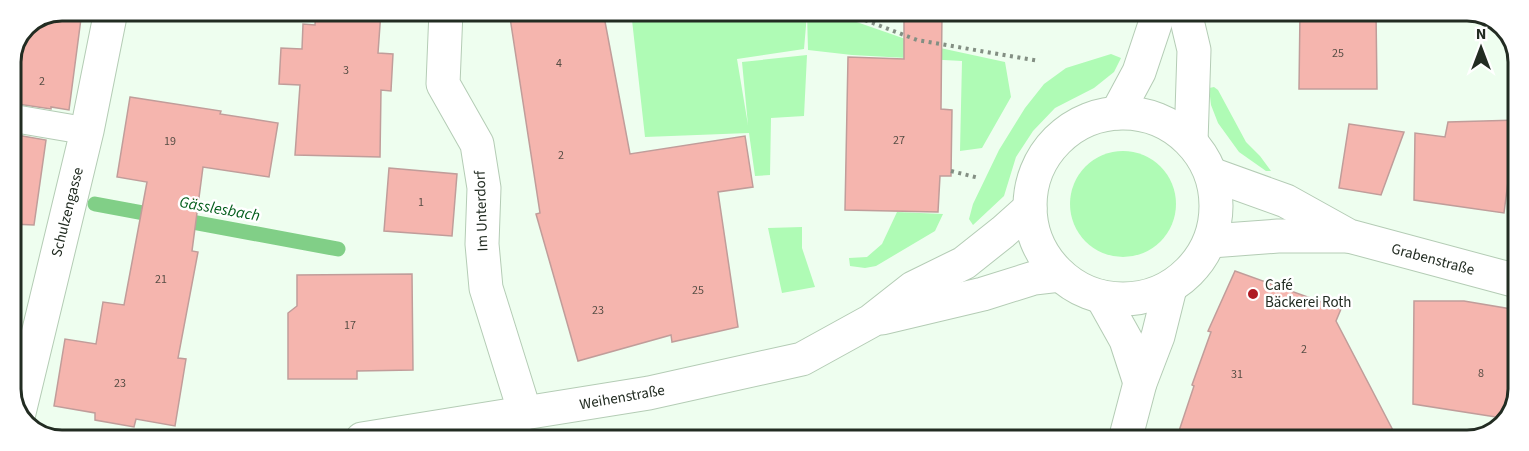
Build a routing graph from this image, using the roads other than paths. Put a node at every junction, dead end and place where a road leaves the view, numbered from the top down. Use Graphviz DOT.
graph roads {
  1 [pos="109,21"];
  2 [pos="446,21"];
  3 [pos="1156,21"];
  4 [pos="1187,21"];
  5 [pos="1117,113"];
  6 [pos="21,120"];
  7 [pos="87,132"];
  8 [pos="1191,142"];
  9 [pos="1211,174"];
  10 [pos="1030,208"];
  11 [pos="1349,236"];
  12 [pos="1211,241"];
  13 [pos="1060,275"];
  14 [pos="1508,279"];
  15 [pos="1170,288"];
  16 [pos="1102,297"];
  17 [pos="871,321"];
  18 [pos="1140,383"];
  19 [pos="22,400"];
  20 [pos="525,413"];
  21 [pos="418,430"];
  22 [pos="1128,430"];
  1 -- 7 [label="main road, Schulzengasse"];
  2 -- 20 [label="main road, Im Unterdorf"];
  3 -- 5 [label="main road"];
  4 -- 8 [label="main road"];
  5 -- 8 [label="main road"];
  5 -- 10 [label="main road"];
  6 -- 7 [label="lane"];
  7 -- 19 [label="main road, Schulzengasse"];
  8 -- 9 [label="main road"];
  9 -- 11 [label="main road, Grabenstraße"];
  9 -- 12 [label="main road"];
  10 -- 13 [label="main road"];
  10 -- 17 [label="main road, Weihenstraße"];
  11 -- 12 [label="main road, Grabenstraße"];
  11 -- 14 [label="main road, Grabenstraße"];
  12 -- 15 [label="main road"];
  13 -- 16 [label="main road"];
  13 -- 17 [label="main road, Weihenstraße"];
  15 -- 16 [label="main road"];
  15 -- 18 [label="main road"];
  16 -- 18 [label="main road"];
  17 -- 20 [label="main road, Weihenstraße"];
  18 -- 22 [label="main road"];
  20 -- 21 [label="main road, Weihenstraße"];
}
